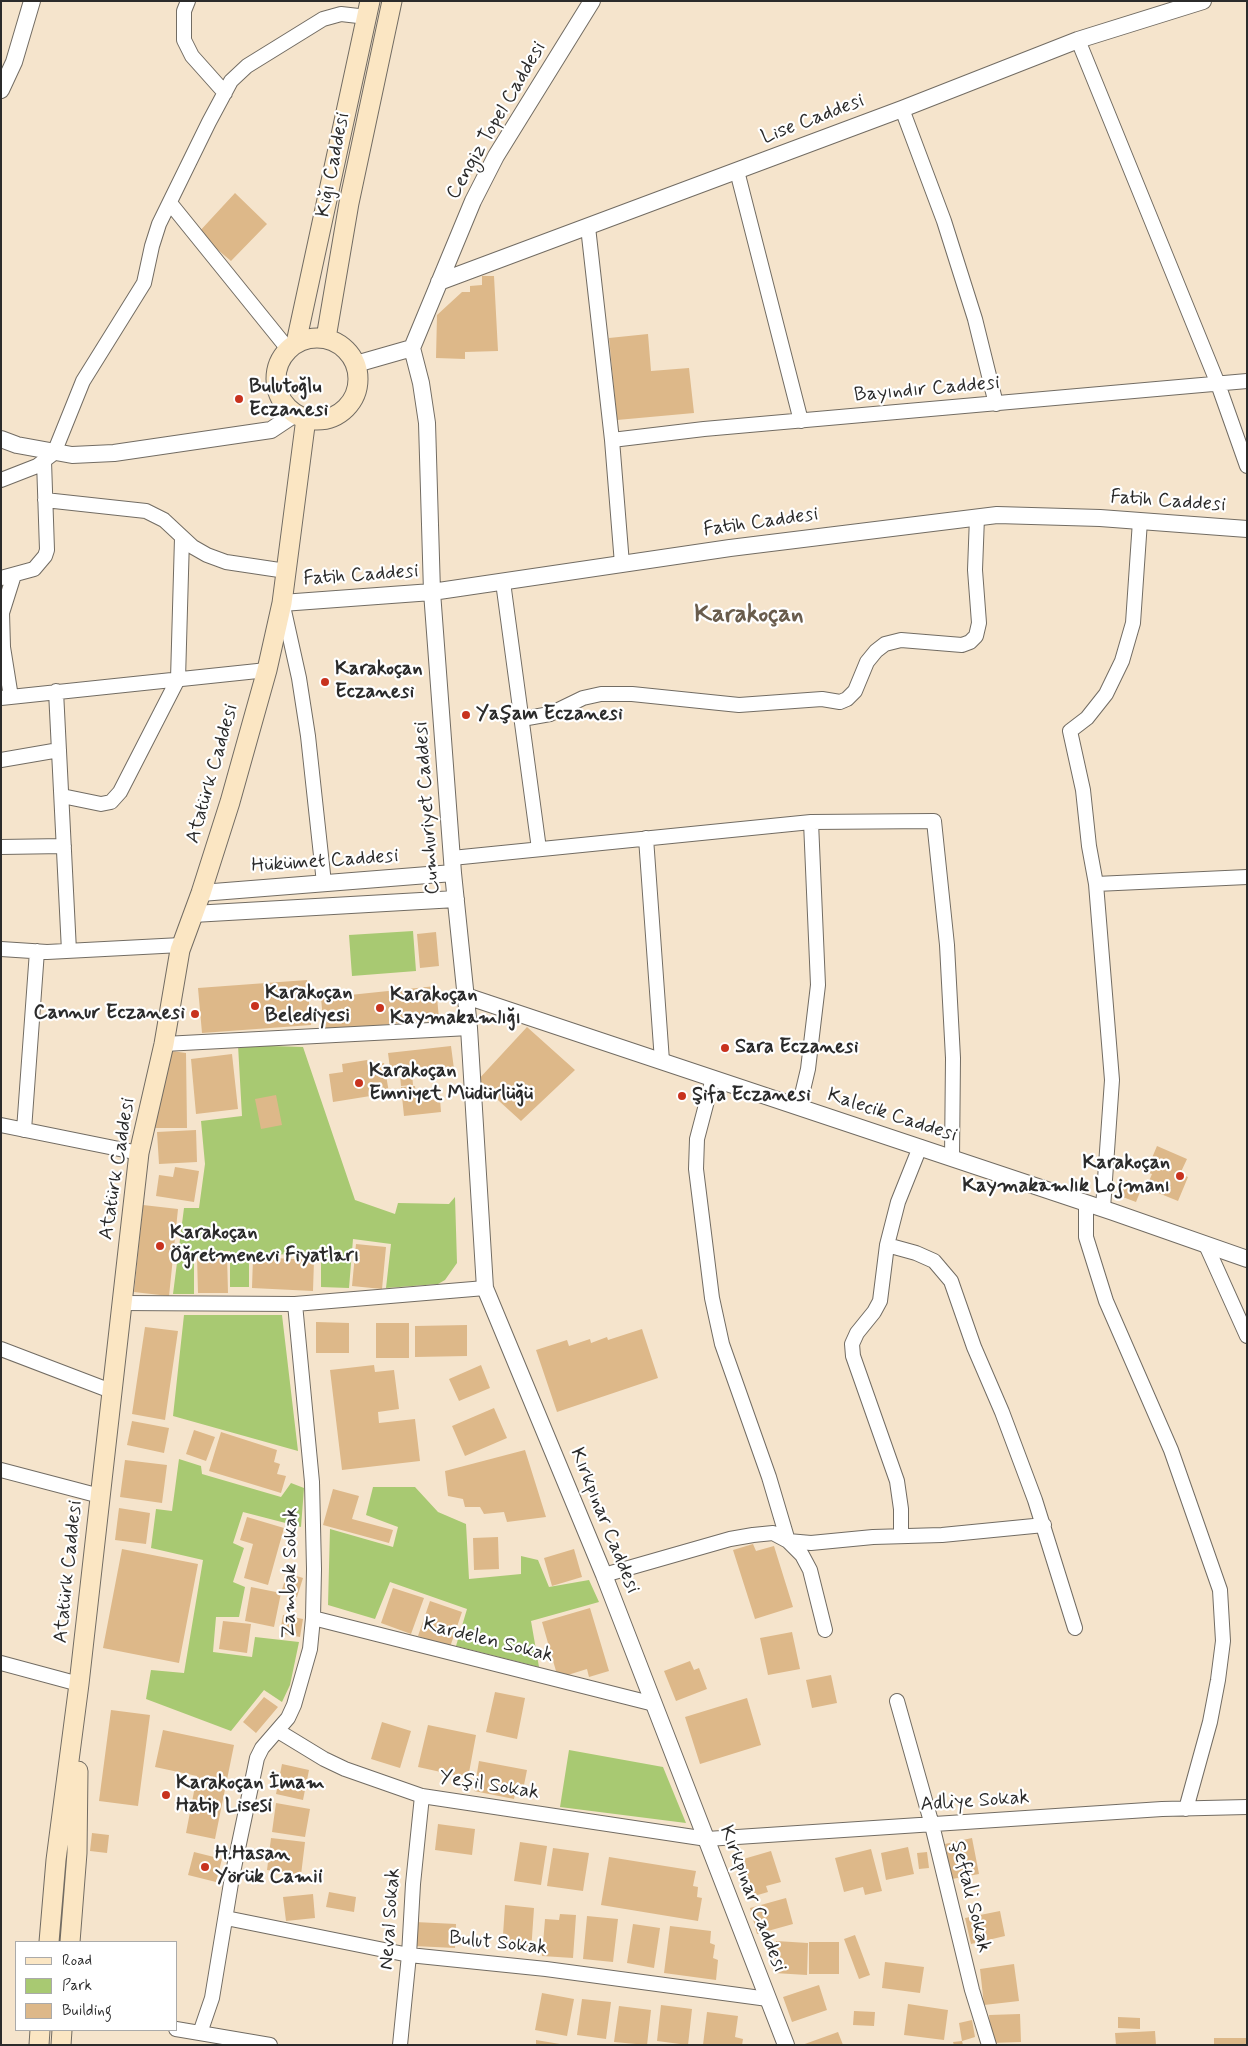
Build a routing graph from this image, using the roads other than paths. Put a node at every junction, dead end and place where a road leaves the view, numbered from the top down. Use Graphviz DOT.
graph roads {
  1 [pos="32,1"];
  2 [pos="188,1"];
  3 [pos="392,1"];
  4 [pos="592,1"];
  5 [pos="1203,1"];
  6 [pos="369,9"];
  7 [pos="1078,40"];
  8 [pos="1,90"];
  9 [pos="225,93"];
  10 [pos="902,109"];
  11 [pos="737,171"];
  12 [pos="170,203"];
  13 [pos="588,227"];
  14 [pos="439,282"];
  15 [pos="326,338"];
  16 [pos="292,346"];
  17 [pos="412,348"];
  18 [pos="356,364"];
  19 [pos="1247,381"];
  20 [pos="1218,384"];
  21 [pos="996,404"];
  22 [pos="300,416"];
  23 [pos="801,421"];
  24 [pos="1,439"];
  25 [pos="612,440"];
  26 [pos="49,457"];
  27 [pos="1247,466"];
  28 [pos="1,480"];
  29 [pos="45,500"];
  30 [pos="977,518"];
  31 [pos="1140,521"];
  32 [pos="1247,529"];
  33 [pos="182,538"];
  34 [pos="622,564"];
  35 [pos="286,571"];
  36 [pos="8,577"];
  37 [pos="503,582"];
  38 [pos="432,592"];
  39 [pos="282,603"];
  40 [pos="267,670"];
  41 [pos="178,679"];
  42 [pos="56,691"];
  43 [pos="6,697"];
  44 [pos="522,719"];
  45 [pos="59,750"];
  46 [pos="1,760"];
  47 [pos="62,796"];
  48 [pos="812,822"];
  49 [pos="646,838"];
  50 [pos="64,846"];
  51 [pos="1,847"];
  52 [pos="539,849"];
  53 [pos="453,866"];
  54 [pos="1247,877"];
  55 [pos="324,883"];
  56 [pos="1096,884"];
  57 [pos="201,893"];
  58 [pos="456,899"];
  59 [pos="193,914"];
  60 [pos="182,945"];
  61 [pos="1,949"];
  62 [pos="37,951"];
  63 [pos="69,951"];
  64 [pos="466,996"];
  65 [pos="469,1028"];
  66 [pos="164,1044"];
  67 [pos="662,1061"];
  68 [pos="713,1078"];
  69 [pos="799,1107"];
  70 [pos="1,1125"];
  71 [pos="24,1130"];
  72 [pos="920,1147"];
  73 [pos="139,1153"];
  74 [pos="952,1158"];
  75 [pos="1086,1203"];
  76 [pos="1103,1208"];
  77 [pos="888,1245"];
  78 [pos="1206,1245"];
  79 [pos="1247,1260"];
  80 [pos="485,1288"];
  81 [pos="121,1303"];
  82 [pos="295,1304"];
  83 [pos="1247,1336"];
  84 [pos="1,1349"];
  85 [pos="111,1391"];
  86 [pos="1,1470"];
  87 [pos="100,1496"];
  88 [pos="1044,1525"];
  89 [pos="901,1536"];
  90 [pos="788,1541"];
  91 [pos="604,1575"];
  92 [pos="313,1618"];
  93 [pos="1075,1628"];
  94 [pos="825,1630"];
  95 [pos="1,1663"];
  96 [pos="79,1684"];
  97 [pos="897,1702"];
  98 [pos="654,1704"];
  99 [pos="278,1731"];
  100 [pos="422,1796"];
  101 [pos="1247,1807"];
  102 [pos="1186,1809"];
  103 [pos="932,1825"];
  104 [pos="707,1839"];
  105 [pos="226,1918"];
  106 [pos="48,1941"];
  107 [pos="70,1941"];
  108 [pos="408,1955"];
  109 [pos="768,1999"];
  110 [pos="178,2029"];
  111 [pos="40,2031"];
  112 [pos="62,2031"];
  113 [pos="200,2033"];
  114 [pos="39,2045"];
  115 [pos="60,2045"];
  116 [pos="270,2045"];
  117 [pos="400,2045"];
  118 [pos="786,2045"];
  119 [pos="989,2045"];
  1 -- 8 [label="street"];
  2 -- 9 [label="street"];
  3 -- 15 [label="main road, Kiğı Caddesi"];
  4 -- 14 [label="street, Cengiz Topel Caddesi"];
  5 -- 7 [label="street, Lise Caddesi"];
  6 -- 9 [label="street"];
  6 -- 16 [label="main road"];
  7 -- 10 [label="street, Lise Caddesi"];
  7 -- 20 [label="street"];
  9 -- 12 [label="street"];
  10 -- 11 [label="street, Lise Caddesi"];
  10 -- 21 [label="street"];
  11 -- 13 [label="street, Lise Caddesi"];
  11 -- 23 [label="street"];
  12 -- 16 [label="street"];
  12 -- 26 [label="street"];
  13 -- 14 [label="street, Lise Caddesi"];
  13 -- 25 [label="street"];
  14 -- 17 [label="street, Cengiz Topel Caddesi"];
  15 -- 16 [label="main road"];
  15 -- 18 [label="main road"];
  16 -- 22 [label="main road"];
  17 -- 18 [label="street"];
  17 -- 38 [label="street, Cumhuriyet Caddesi"];
  18 -- 22 [label="main road"];
  19 -- 20 [label="street, Bayındır Caddesi"];
  20 -- 21 [label="street, Bayındır Caddesi"];
  20 -- 27 [label="street"];
  21 -- 23 [label="street, Bayındır Caddesi"];
  22 -- 26 [label="street"];
  22 -- 35 [label="main road, Atatürk Caddesi"];
  23 -- 25 [label="street, Bayındır Caddesi"];
  24 -- 26 [label="street"];
  25 -- 34 [label="street"];
  26 -- 28 [label="street"];
  26 -- 29 [label="street"];
  29 -- 33 [label="street"];
  29 -- 36 [label="street"];
  30 -- 31 [label="street, Fatih Caddesi"];
  30 -- 34 [label="street, Fatih Caddesi"];
  30 -- 44 [label="street"];
  31 -- 32 [label="street, Fatih Caddesi"];
  31 -- 56 [label="street"];
  33 -- 35 [label="street"];
  33 -- 41 [label="street"];
  34 -- 37 [label="street, Fatih Caddesi"];
  35 -- 39 [label="main road, Atatürk Caddesi"];
  36 -- 43 [label="street"];
  37 -- 38 [label="street, Fatih Caddesi"];
  37 -- 44 [label="street"];
  38 -- 39 [label="street, Fatih Caddesi"];
  38 -- 53 [label="street, Cumhuriyet Caddesi"];
  39 -- 40 [label="main road, Atatürk Caddesi"];
  39 -- 55 [label="street"];
  40 -- 41 [label="street"];
  40 -- 57 [label="main road, Atatürk Caddesi"];
  41 -- 42 [label="street"];
  41 -- 47 [label="street"];
  42 -- 43 [label="street"];
  42 -- 45 [label="street"];
  44 -- 52 [label="street"];
  45 -- 46 [label="street"];
  45 -- 47 [label="street"];
  47 -- 50 [label="street"];
  48 -- 49 [label="street"];
  48 -- 69 [label="street"];
  48 -- 74 [label="street"];
  49 -- 52 [label="street"];
  49 -- 67 [label="street"];
  50 -- 51 [label="street"];
  50 -- 63 [label="street"];
  52 -- 53 [label="street"];
  53 -- 55 [label="street, Hükümet Caddesi"];
  53 -- 58 [label="street, Cumhuriyet Caddesi"];
  54 -- 56 [label="street"];
  55 -- 57 [label="street, Hükümet Caddesi"];
  56 -- 76 [label="street"];
  57 -- 59 [label="main road, Atatürk Caddesi"];
  58 -- 59 [label="street"];
  58 -- 64 [label="street, Cumhuriyet Caddesi"];
  59 -- 60 [label="main road, Atatürk Caddesi"];
  60 -- 63 [label="street"];
  60 -- 66 [label="main road, Atatürk Caddesi"];
  61 -- 62 [label="street"];
  62 -- 63 [label="street"];
  62 -- 71 [label="street"];
  64 -- 65 [label="street, Kırkpınar Caddesi"];
  64 -- 67 [label="street, Kalecik Caddesi"];
  65 -- 66 [label="street"];
  65 -- 80 [label="street, Kırkpınar Caddesi"];
  66 -- 73 [label="main road, Atatürk Caddesi"];
  67 -- 68 [label="street, Kalecik Caddesi"];
  68 -- 69 [label="street, Kalecik Caddesi"];
  68 -- 90 [label="street"];
  69 -- 72 [label="street, Kalecik Caddesi"];
  70 -- 71 [label="street"];
  71 -- 73 [label="street"];
  72 -- 74 [label="street, Kalecik Caddesi"];
  72 -- 77 [label="street"];
  73 -- 81 [label="main road, Atatürk Caddesi"];
  74 -- 75 [label="street, Kalecik Caddesi"];
  75 -- 76 [label="street, Kalecik Caddesi"];
  75 -- 102 [label="street"];
  76 -- 78 [label="street, Kalecik Caddesi"];
  77 -- 88 [label="street"];
  77 -- 89 [label="street"];
  78 -- 79 [label="street, Kalecik Caddesi"];
  78 -- 83 [label="street"];
  80 -- 82 [label="street"];
  80 -- 91 [label="street, Kırkpınar Caddesi"];
  81 -- 82 [label="street"];
  81 -- 85 [label="main road, Atatürk Caddesi"];
  82 -- 92 [label="street, Zambak Sokak"];
  84 -- 85 [label="street"];
  85 -- 87 [label="main road, Atatürk Caddesi"];
  86 -- 87 [label="street"];
  87 -- 96 [label="main road, Atatürk Caddesi"];
  88 -- 89 [label="street"];
  88 -- 93 [label="street"];
  89 -- 90 [label="street"];
  90 -- 91 [label="street"];
  90 -- 94 [label="street"];
  91 -- 98 [label="street, Kırkpınar Caddesi"];
  92 -- 98 [label="street, Kardelen Sokak"];
  92 -- 99 [label="street, Zambak Sokak"];
  95 -- 96 [label="street"];
  96 -- 106 [label="main road, Atatürk Caddesi"];
  96 -- 107 [label="main road"];
  97 -- 103 [label="street, Şeftali Sokak"];
  98 -- 104 [label="street, Kırkpınar Caddesi"];
  99 -- 100 [label="street, Yeşil Sokak"];
  99 -- 105 [label="street, Zambak Sokak"];
  100 -- 104 [label="street, Yeşil Sokak"];
  100 -- 108 [label="street, Neval Sokak"];
  101 -- 102 [label="street, Adliye Sokak"];
  102 -- 103 [label="street, Adliye Sokak"];
  103 -- 104 [label="street, Adliye Sokak"];
  103 -- 119 [label="street, Şeftali Sokak"];
  104 -- 109 [label="street, Kırkpınar Caddesi"];
  105 -- 108 [label="street, Bulut Sokak"];
  105 -- 113 [label="street, Zambak Sokak"];
  108 -- 109 [label="street, Bulut Sokak"];
  108 -- 117 [label="street, Neval Sokak"];
  109 -- 118 [label="street, Kırkpınar Caddesi"];
  110 -- 113 [label="street"];
  111 -- 114 [label="main road"];
  112 -- 115 [label="main road"];
  113 -- 116 [label="street"];
}
